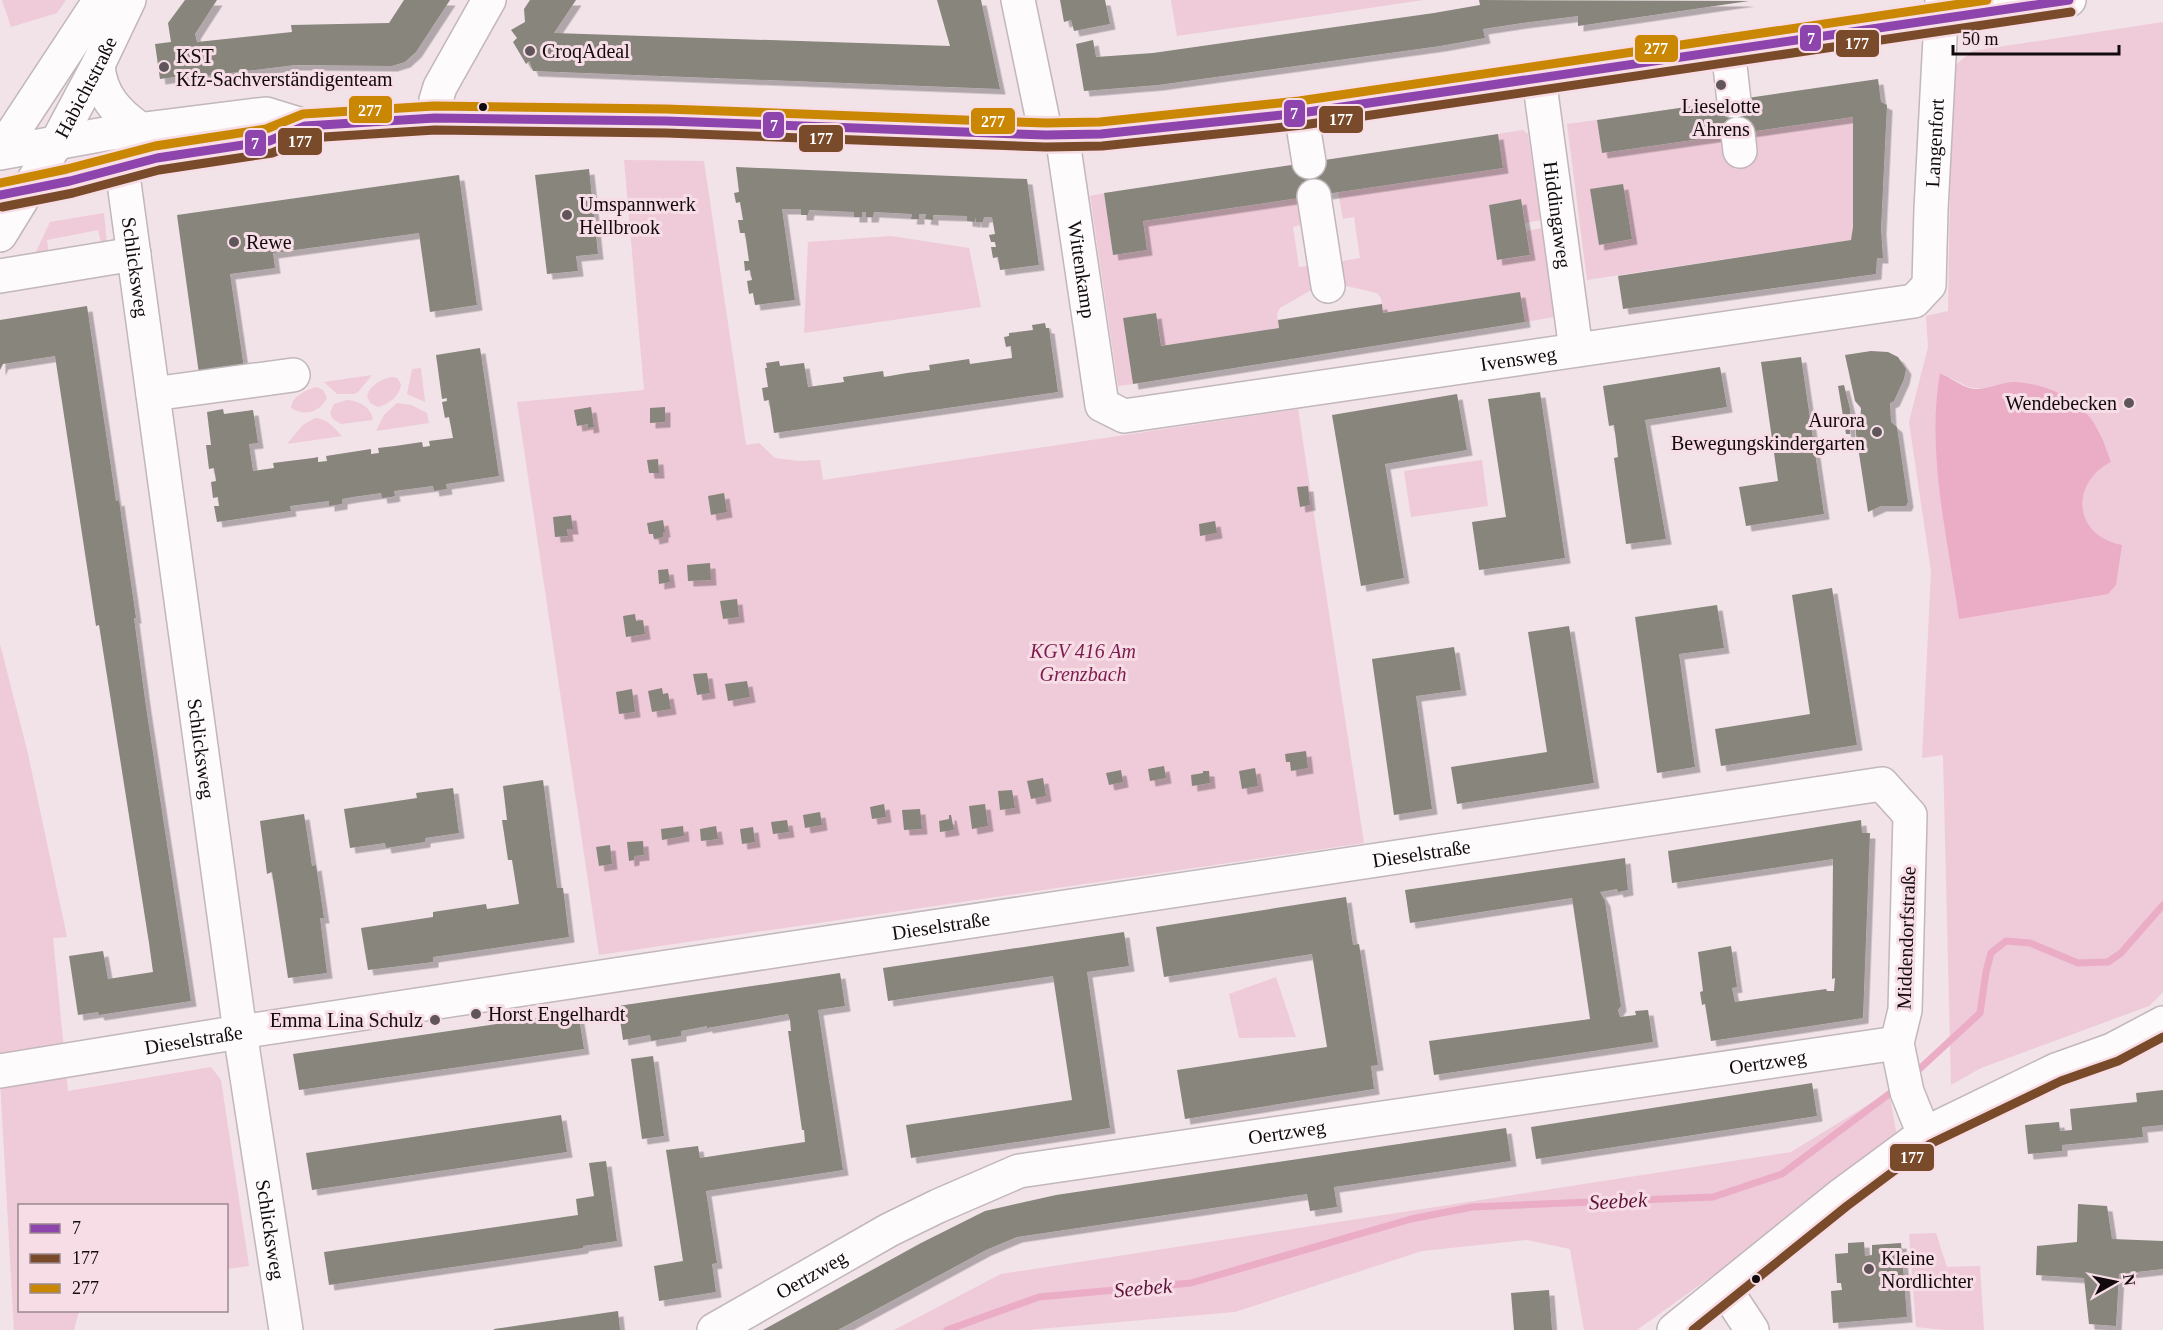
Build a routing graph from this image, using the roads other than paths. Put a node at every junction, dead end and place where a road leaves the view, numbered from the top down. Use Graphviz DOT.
graph roads {
  1 [pos="100,0"];
  2 [pos="129,0"];
  3 [pos="489,0"];
  4 [pos="1018,0"];
  5 [pos="2069,0"];
  6 [pos="1941,9"];
  7 [pos="1728,49"];
  8 [pos="98,65"];
  9 [pos="1539,78"];
  10 [pos="1734,101"];
  11 [pos="1301,112"];
  12 [pos="435,118"];
  13 [pos="306,126"];
  14 [pos="140,129"];
  15 [pos="1054,135"];
  16 [pos="57,142"];
  17 [pos="0,152"];
  18 [pos="1309,162"];
  19 [pos="122,168"];
  20 [pos="14,193"];
  21 [pos="1314,196"];
  22 [pos="0,235"];
  23 [pos="134,254"];
  24 [pos="0,276"];
  25 [pos="1929,285"];
  26 [pos="1328,286"];
  27 [pos="1576,350"];
  28 [pos="293,375"];
  29 [pos="153,394"];
  30 [pos="1102,405"];
  31 [pos="1882,784"];
  32 [pos="2163,1023"];
  33 [pos="240,1032"];
  34 [pos="1902,1067"];
  35 [pos="0,1071"];
  36 [pos="1924,1134"];
  37 [pos="1725,1289"];
  38 [pos="286,1330"];
  39 [pos="714,1330"];
  40 [pos="1674,1330"];
  41 [pos="1752,1330"];
  1 -- 17 [label="street, Habichtstraße"];
  2 -- 8 [label="street, Habichtstraße"];
  3 -- 12 [label="street"];
  4 -- 15 [label="street, Wittenkamp"];
  5 -- 6 [label="street"];
  6 -- 7 [label="street"];
  6 -- 25 [label="street, Langenfort"];
  7 -- 9 [label="street"];
  7 -- 10 [label="street"];
  8 -- 14 [label="street"];
  8 -- 16 [label="street, Habichtstraße"];
  9 -- 11 [label="street"];
  9 -- 27 [label="street, Hiddingaweg"];
  11 -- 15 [label="street"];
  11 -- 18 [label="street"];
  12 -- 13 [label="street"];
  12 -- 15 [label="street"];
  13 -- 14 [label="street"];
  13 -- 19 [label="street"];
  14 -- 16 [label="street"];
  15 -- 30 [label="street, Wittenkamp"];
  16 -- 17 [label="street"];
  16 -- 20 [label="street, Habichtstraße"];
  19 -- 20 [label="street"];
  19 -- 23 [label="street, Schlicksweg"];
  20 -- 22 [label="street, Habichtstraße"];
  21 -- 26 [label="street"];
  23 -- 24 [label="street"];
  23 -- 29 [label="street, Schlicksweg"];
  25 -- 27 [label="street, Ivensweg"];
  27 -- 30 [label="street, Ivensweg"];
  28 -- 29 [label="street"];
  29 -- 33 [label="street, Schlicksweg"];
  31 -- 33 [label="street, Dieselstraße"];
  31 -- 34 [label="street, Middendorfstraße"];
  32 -- 36 [label="street"];
  33 -- 35 [label="street, Dieselstraße"];
  33 -- 38 [label="street, Schlicksweg"];
  34 -- 36 [label="street"];
  34 -- 39 [label="street, Oertzweg"];
  36 -- 37 [label="street"];
  37 -- 40 [label="street"];
  37 -- 41 [label="street"];
}
